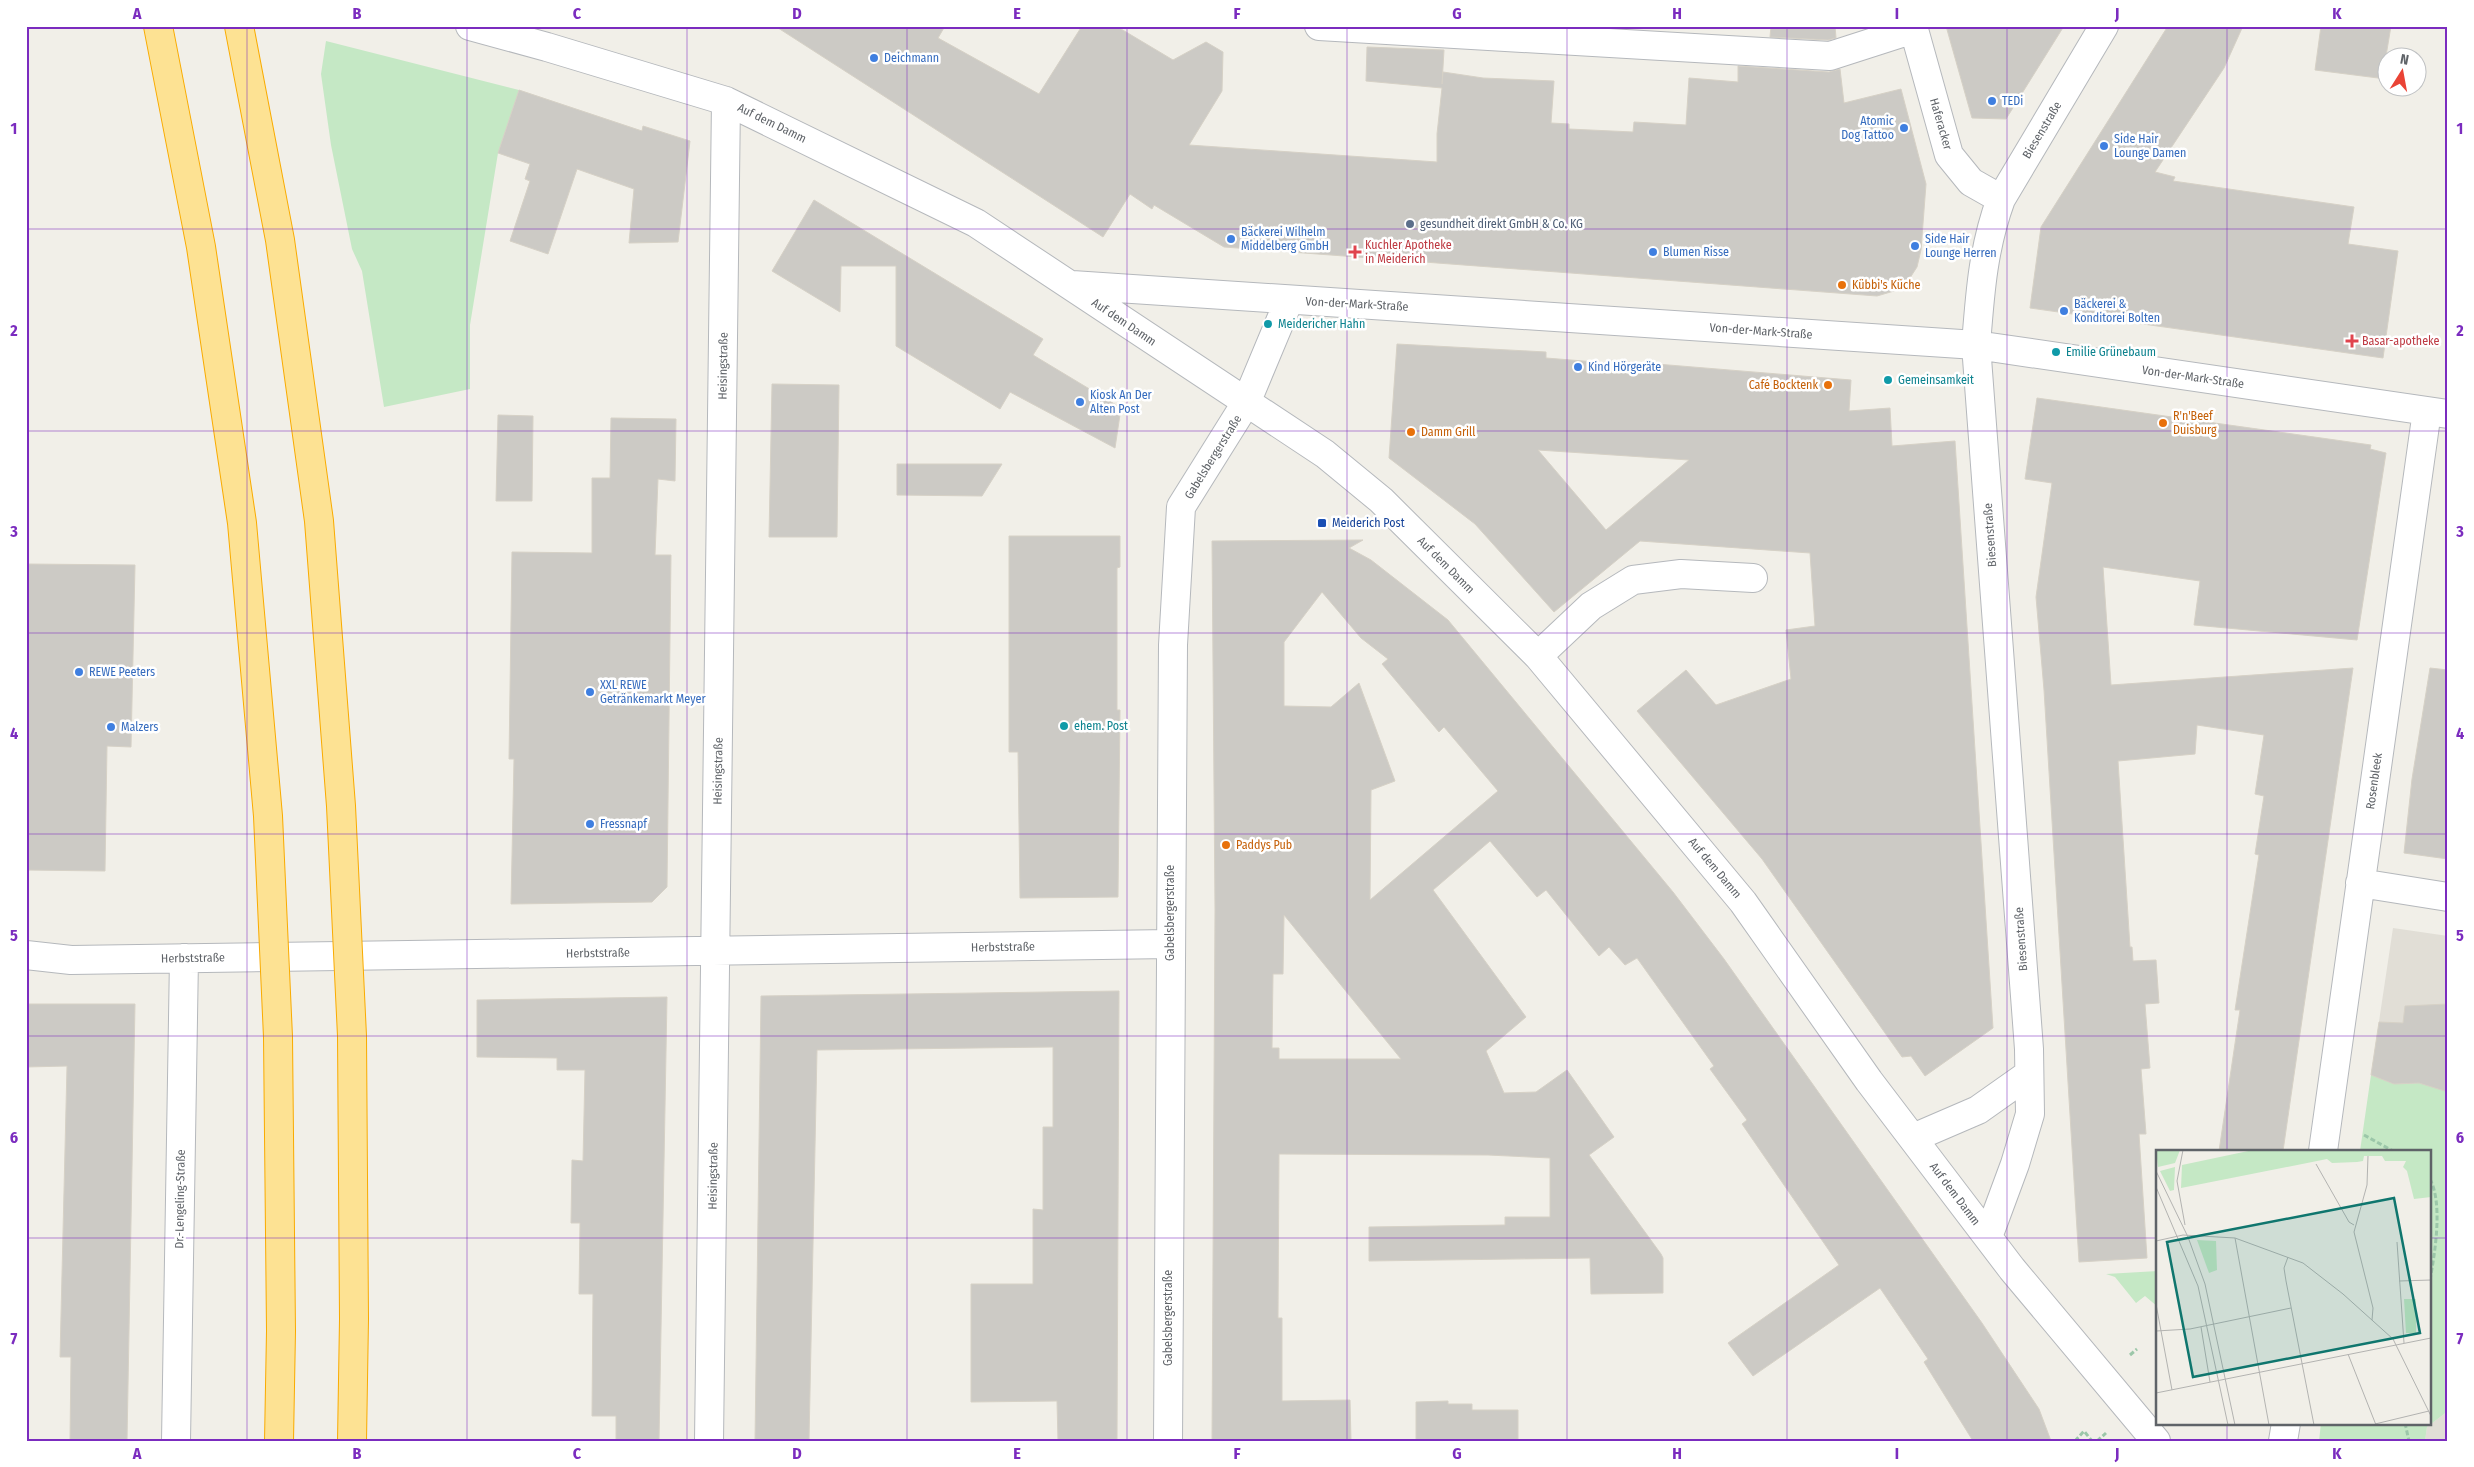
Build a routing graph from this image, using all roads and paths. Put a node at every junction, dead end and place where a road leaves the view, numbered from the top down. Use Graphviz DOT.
graph roads {
  1 [pos="158,26"];
  2 [pos="239,26"];
  3 [pos="470,26"];
  4 [pos="1319,26"];
  5 [pos="2104,26"];
  6 [pos="1913,28"];
  7 [pos="726,101"];
  8 [pos="2001,199"];
  9 [pos="1071,285"];
  10 [pos="1289,300"];
  11 [pos="1976,345"];
  12 [pos="1246,403"];
  13 [pos="2437,412"];
  14 [pos="1753,578"];
  15 [pos="1538,656"];
  16 [pos="2360,883"];
  17 [pos="2448,896"];
  18 [pos="1170,944"];
  19 [pos="716,951"];
  20 [pos="26,955"];
  21 [pos="184,958"];
  22 [pos="2029,1074"];
  23 [pos="2364,1135"];
  24 [pos="1913,1138"];
  25 [pos="2323,1150"];
  26 [pos="2391,1150"];
  27 [pos="2432,1186"];
  28 [pos="1988,1237"];
  29 [pos="2432,1269"];
  30 [pos="2286,1424"];
  31 [pos="2405,1424"];
  32 [pos="176,1441"];
  33 [pos="280,1441"];
  34 [pos="352,1441"];
  35 [pos="709,1441"];
  36 [pos="1168,1441"];
  37 [pos="2075,1441"];
  38 [pos="2092,1441"];
  39 [pos="2156,1441"];
  40 [pos="2283,1441"];
  41 [pos="2409,1441"];
  1 -- 33 [label="highway, bridge"];
  2 -- 34 [label="highway, bridge"];
  3 -- 7 [label="street, Auf dem Damm"];
  4 -- 6 [label="street"];
  5 -- 8 [label="street, Biesenstraße"];
  6 -- 8 [label="street, Haferacker"];
  7 -- 9 [label="street, Auf dem Damm"];
  7 -- 19 [label="street, Heisingstraße"];
  8 -- 11 [label="street, Biesenstraße"];
  9 -- 10 [label="street, Von-der-Mark-Straße"];
  9 -- 12 [label="street, Auf dem Damm"];
  10 -- 11 [label="street, Von-der-Mark-Straße"];
  10 -- 12 [label="street, Gabelsbergerstraße"];
  11 -- 13 [label="street, Von-der-Mark-Straße"];
  11 -- 22 [label="street, Biesenstraße"];
  12 -- 15 [label="street, Auf dem Damm"];
  12 -- 18 [label="street, Gabelsbergerstraße"];
  13 -- 16 [label="street, Rosenbleek"];
  14 -- 15 [label="street"];
  15 -- 24 [label="street, Auf dem Damm"];
  16 -- 17 [label="street"];
  16 -- 25 [label="street, Rosenbleek"];
  18 -- 19 [label="street, Herbststraße"];
  18 -- 36 [label="street, Gabelsbergerstraße"];
  19 -- 21 [label="street, Herbststraße"];
  19 -- 35 [label="street, Heisingstraße"];
  20 -- 21 [label="street, Herbststraße"];
  21 -- 32 [label="street, Dr.-Lengeling-Straße"];
  22 -- 24 [label="street"];
  22 -- 28 [label="street, Biesenstraße"];
  23 -- 26 [label="path"];
  24 -- 28 [label="street, Auf dem Damm"];
  27 -- 29 [label="path"];
  28 -- 39 [label="street, Auf dem Damm"];
  30 -- 40 [label="street"];
  31 -- 41 [label="path"];
  37 -- 38 [label="path"];
}
